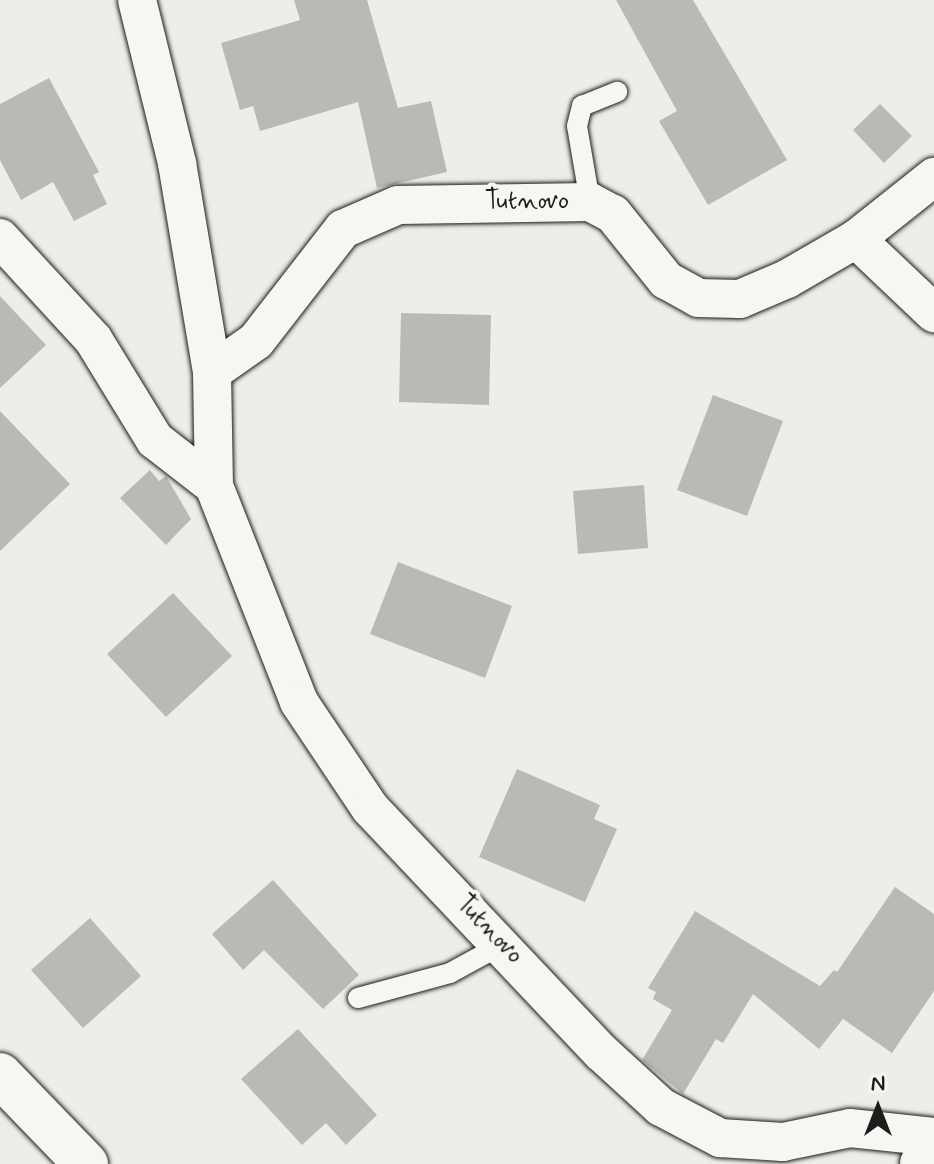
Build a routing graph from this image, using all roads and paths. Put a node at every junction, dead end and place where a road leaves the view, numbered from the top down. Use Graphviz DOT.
graph roads {
  1 [pos="137,0"];
  2 [pos="617,92"];
  3 [pos="934,177"];
  4 [pos="590,202"];
  5 [pos="0,238"];
  6 [pos="856,239"];
  7 [pos="934,313"];
  8 [pos="212,372"];
  9 [pos="214,486"];
  10 [pos="503,944"];
  11 [pos="358,998"];
  12 [pos="0,1075"];
  13 [pos="934,1137"];
  14 [pos="934,1155"];
  15 [pos="86,1164"];
  16 [pos="922,1164"];
  1 -- 8 [label="street, Tutnovo"];
  2 -- 4 [label="lane"];
  3 -- 6 [label="street, Tutnovo"];
  4 -- 6 [label="street, Tutnovo"];
  4 -- 8 [label="street, Tutnovo"];
  5 -- 9 [label="street"];
  6 -- 7 [label="street"];
  8 -- 9 [label="street, Tutnovo"];
  9 -- 10 [label="street, Tutnovo"];
  10 -- 11 [label="lane"];
  10 -- 13 [label="street, Tutnovo"];
  12 -- 15 [label="main road"];
  14 -- 16 [label="main road"];
}
